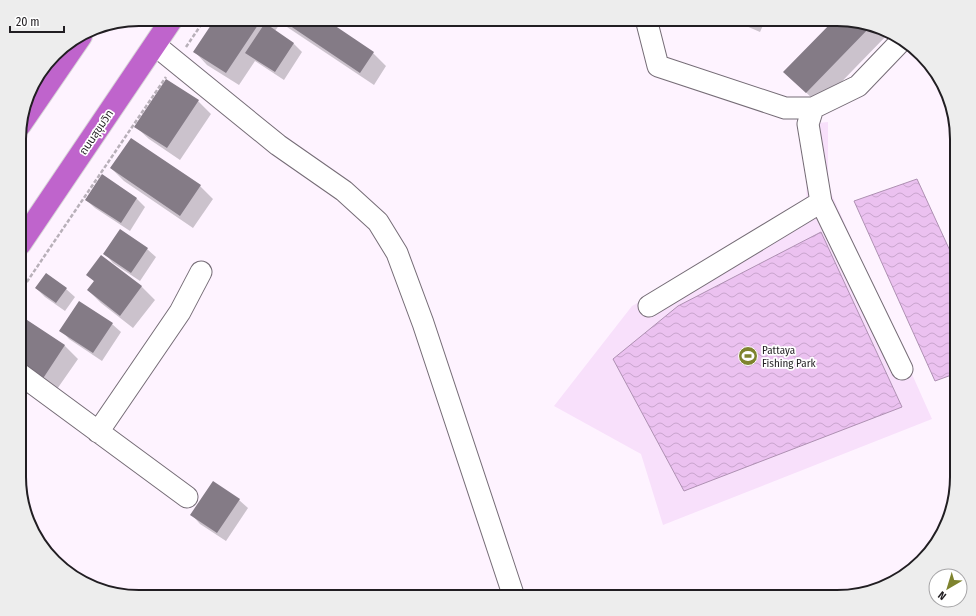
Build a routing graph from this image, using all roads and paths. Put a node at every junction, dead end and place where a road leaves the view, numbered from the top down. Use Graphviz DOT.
graph roads {
  1 [pos="167,26"];
  2 [pos="200,26"];
  3 [pos="648,26"];
  4 [pos="898,44"];
  5 [pos="155,45"];
  6 [pos="72,48"];
  7 [pos="176,62"];
  8 [pos="31,106"];
  9 [pos="813,108"];
  10 [pos="820,202"];
  11 [pos="26,235"];
  12 [pos="201,272"];
  13 [pos="26,283"];
  14 [pos="649,306"];
  15 [pos="902,368"];
  16 [pos="26,378"];
  17 [pos="98,432"];
  18 [pos="187,497"];
  19 [pos="512,590"];
  1 -- 5 [label="highway, ถนนสุขุมวิท"];
  2 -- 7 [label="path"];
  3 -- 9 [label="street"];
  4 -- 9 [label="street"];
  5 -- 7 [label="street"];
  5 -- 11 [label="highway, ถนนสุขุมวิท"];
  6 -- 8 [label="highway"];
  7 -- 13 [label="path"];
  7 -- 19 [label="street"];
  9 -- 10 [label="street"];
  10 -- 14 [label="street"];
  10 -- 15 [label="street"];
  12 -- 17 [label="street"];
  16 -- 17 [label="street"];
  17 -- 18 [label="street"];
}
